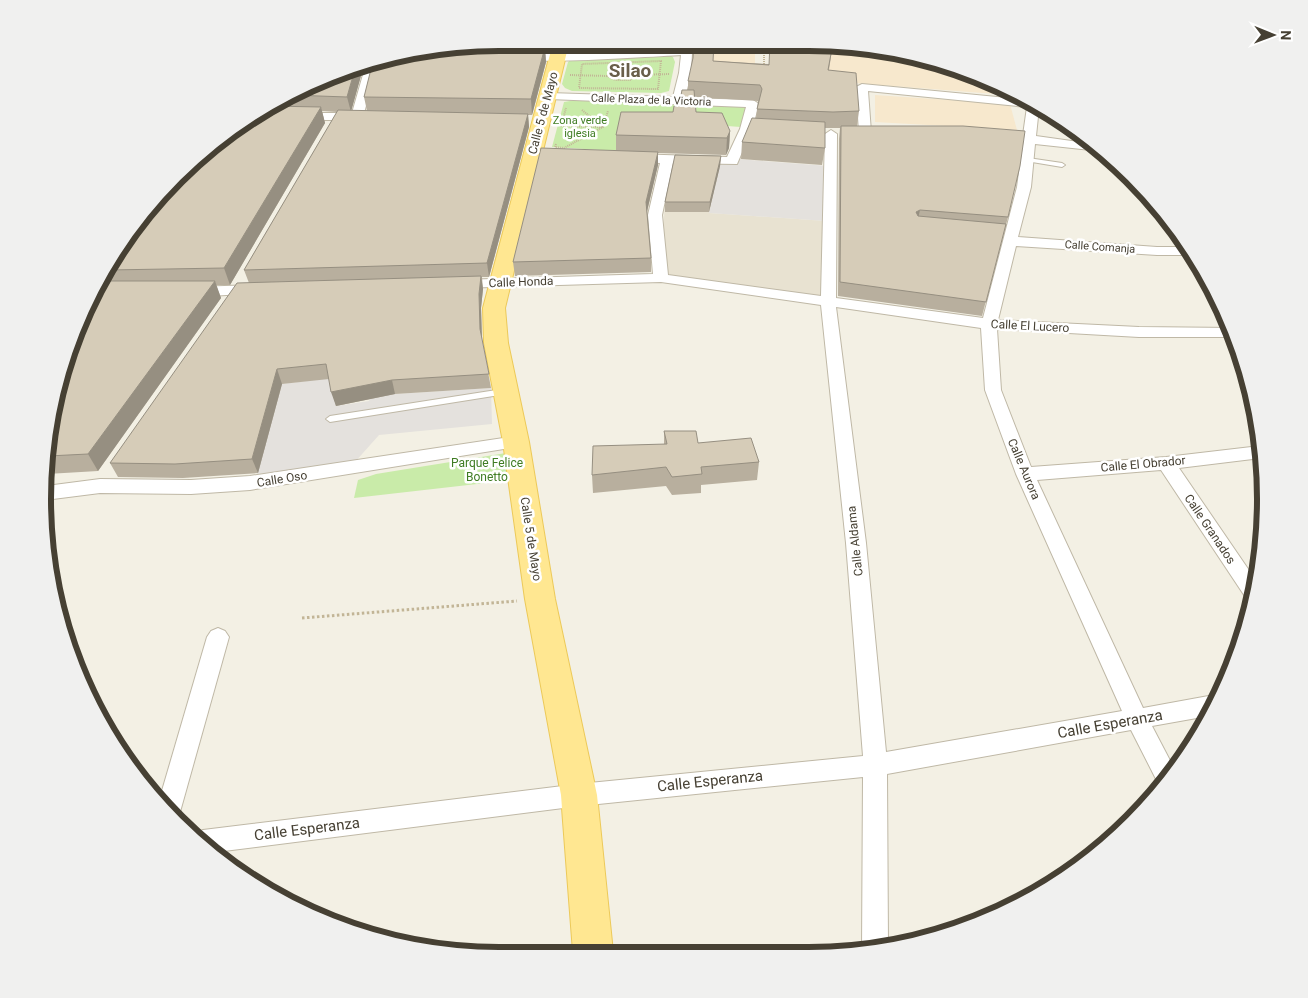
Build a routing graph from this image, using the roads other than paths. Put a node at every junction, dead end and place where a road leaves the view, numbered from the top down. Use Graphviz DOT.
graph roads {
  1 [pos="552,51"];
  2 [pos="559,51"];
  3 [pos="687,51"];
  4 [pos="510,57"];
  5 [pos="367,72"];
  6 [pos="549,96"];
  7 [pos="678,101"];
  8 [pos="1021,105"];
  9 [pos="1034,112"];
  10 [pos="290,117"];
  11 [pos="336,117"];
  12 [pos="366,117"];
  13 [pos="326,134"];
  14 [pos="1004,137"];
  15 [pos="1030,139"];
  16 [pos="1085,146"];
  17 [pos="618,158"];
  18 [pos="667,159"];
  19 [pos="1028,160"];
  20 [pos="1062,165"];
  21 [pos="1006,237"];
  22 [pos="1182,251"];
  23 [pos="245,274"];
  24 [pos="661,278"];
  25 [pos="499,283"];
  26 [pos="440,285"];
  27 [pos="270,290"];
  28 [pos="236,291"];
  29 [pos="178,292"];
  30 [pos="828,301"];
  31 [pos="224,308"];
  32 [pos="989,324"];
  33 [pos="1225,333"];
  34 [pos="506,391"];
  35 [pos="330,419"];
  36 [pos="516,442"];
  37 [pos="1254,453"];
  38 [pos="1166,463"];
  39 [pos="111,470"];
  40 [pos="1025,474"];
  41 [pos="100,486"];
  42 [pos="51,492"];
  43 [pos="1248,585"];
  44 [pos="218,637"];
  45 [pos="1206,706"];
  46 [pos="1137,719"];
  47 [pos="875,765"];
  48 [pos="1164,772"];
  49 [pos="579,795"];
  50 [pos="170,803"];
  51 [pos="210,841"];
  52 [pos="875,942"];
  53 [pos="593,947"];
  1 -- 4 [label="street"];
  2 -- 6 [label="main road, Calle 5 de Mayo"];
  3 -- 7 [label="street"];
  5 -- 12 [label="street"];
  6 -- 7 [label="street, Calle Plaza de la Victoria"];
  6 -- 25 [label="main road, Calle 5 de Mayo"];
  7 -- 18 [label="street, Calle Plaza de la Victoria"];
  8 -- 30 [label="street, Calle Aldama"];
  9 -- 15 [label="street, Calle Aurora"];
  10 -- 11 [label="street"];
  11 -- 12 [label="street"];
  11 -- 13 [label="street"];
  14 -- 15 [label="street"];
  15 -- 16 [label="street"];
  15 -- 19 [label="street, Calle Aurora"];
  17 -- 18 [label="street"];
  18 -- 24 [label="street"];
  19 -- 20 [label="lane"];
  19 -- 21 [label="street, Calle Aurora"];
  21 -- 22 [label="street, Calle Comanja"];
  21 -- 32 [label="street, Calle Aurora"];
  23 -- 28 [label="street"];
  24 -- 25 [label="street, Calle Honda"];
  24 -- 30 [label="street, Calle Honda"];
  25 -- 26 [label="street, Calle Honda"];
  25 -- 34 [label="main road, Calle 5 de Mayo"];
  27 -- 28 [label="street"];
  28 -- 29 [label="street"];
  28 -- 31 [label="street"];
  30 -- 32 [label="street, Calle El Lucero"];
  30 -- 47 [label="street, Calle Aldama"];
  32 -- 33 [label="street, Calle El Lucero"];
  32 -- 40 [label="street, Calle Aurora"];
  34 -- 35 [label="lane"];
  34 -- 36 [label="main road, Calle 5 de Mayo"];
  36 -- 41 [label="street, Calle Oso"];
  36 -- 49 [label="main road, Calle 5 de Mayo"];
  37 -- 38 [label="street, Calle El Obrador"];
  38 -- 40 [label="street, Calle El Obrador"];
  38 -- 43 [label="street, Calle Granados"];
  39 -- 41 [label="street"];
  40 -- 46 [label="street, Calle Aurora"];
  41 -- 42 [label="street, Calle Oso"];
  44 -- 50 [label="street"];
  45 -- 46 [label="street, Calle Esperanza"];
  46 -- 47 [label="street, Calle Esperanza"];
  46 -- 48 [label="street, Calle Aurora"];
  47 -- 49 [label="street, Calle Esperanza"];
  47 -- 52 [label="street, Calle Aldama"];
  49 -- 51 [label="street, Calle Esperanza"];
  49 -- 53 [label="main road, Calle 5 de Mayo"];
}
